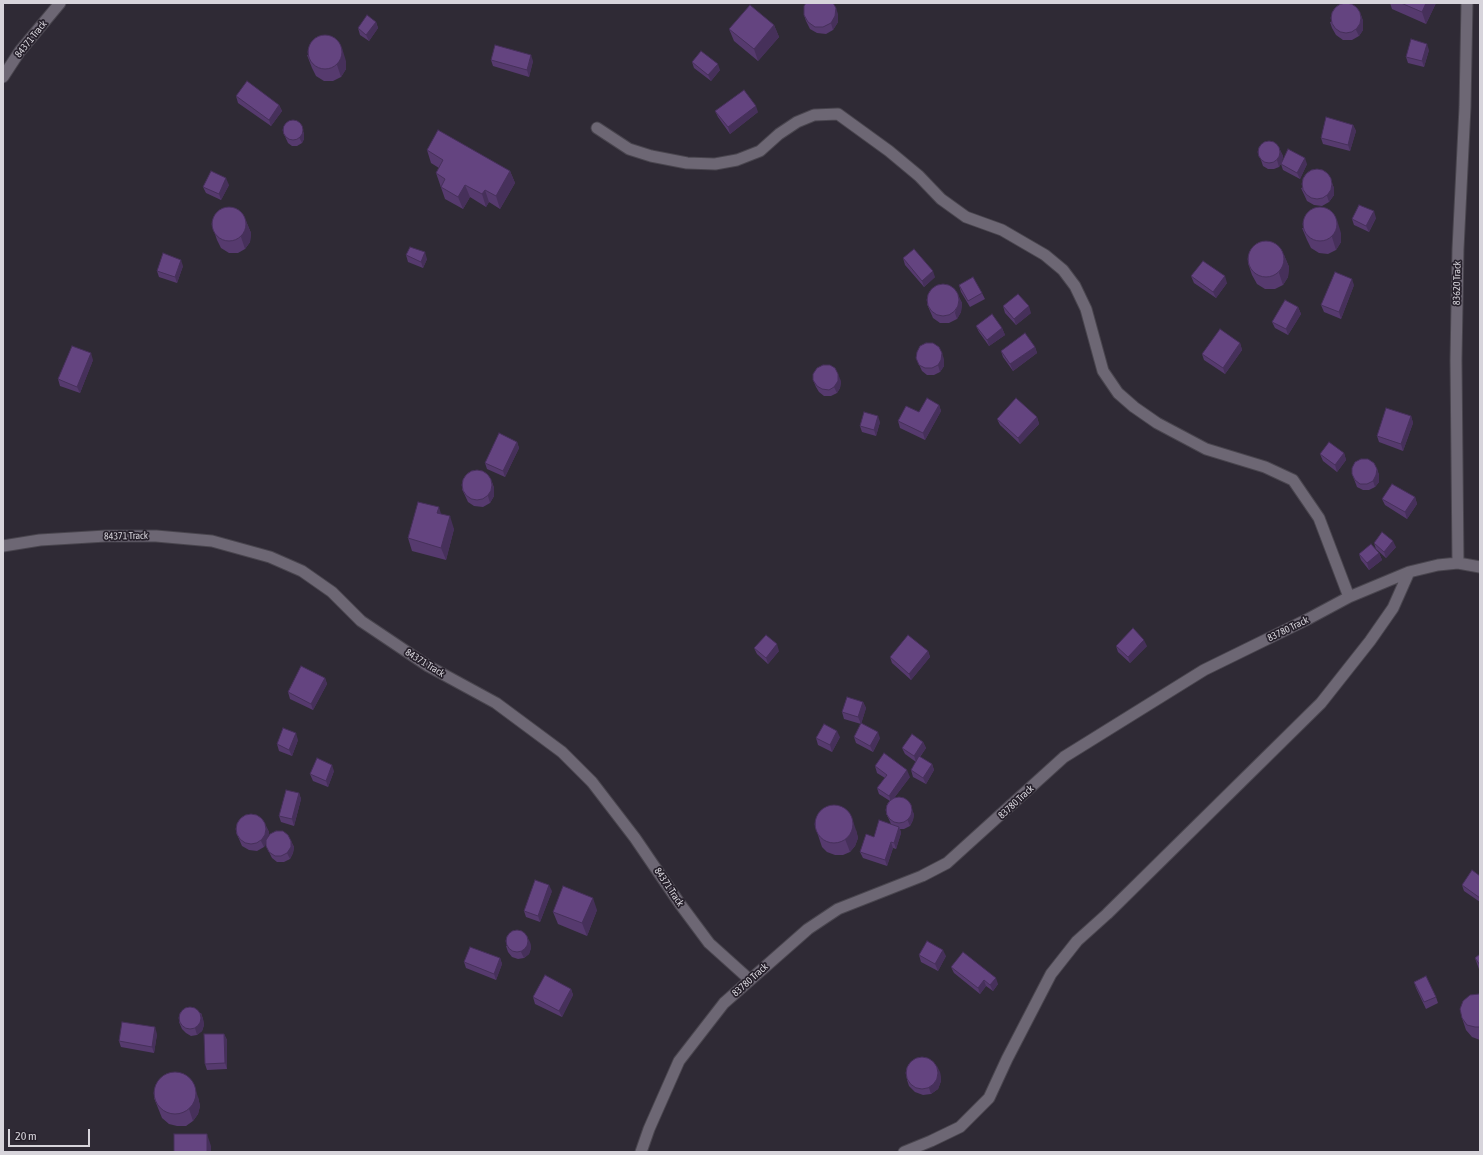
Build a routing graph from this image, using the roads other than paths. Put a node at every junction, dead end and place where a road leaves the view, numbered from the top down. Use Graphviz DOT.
graph roads {
  1 [pos="60,3"];
  2 [pos="1467,3"];
  3 [pos="3,77"];
  4 [pos="597,128"];
  5 [pos="3,546"];
  6 [pos="1458,563"];
  7 [pos="1480,567"];
  8 [pos="1409,572"];
  9 [pos="1349,597"];
  10 [pos="750,979"];
  11 [pos="641,1152"];
  12 [pos="904,1152"];
  1 -- 3 [label="street, 84371 Track"];
  2 -- 6 [label="street, 83620 Track"];
  4 -- 9 [label="street"];
  5 -- 10 [label="street, 84371 Track"];
  6 -- 7 [label="street, 83780 Track"];
  6 -- 8 [label="street, 83780 Track"];
  8 -- 9 [label="street, 83780 Track"];
  8 -- 12 [label="street"];
  9 -- 10 [label="street, 83780 Track"];
  10 -- 11 [label="street, 83780 Track"];
}
